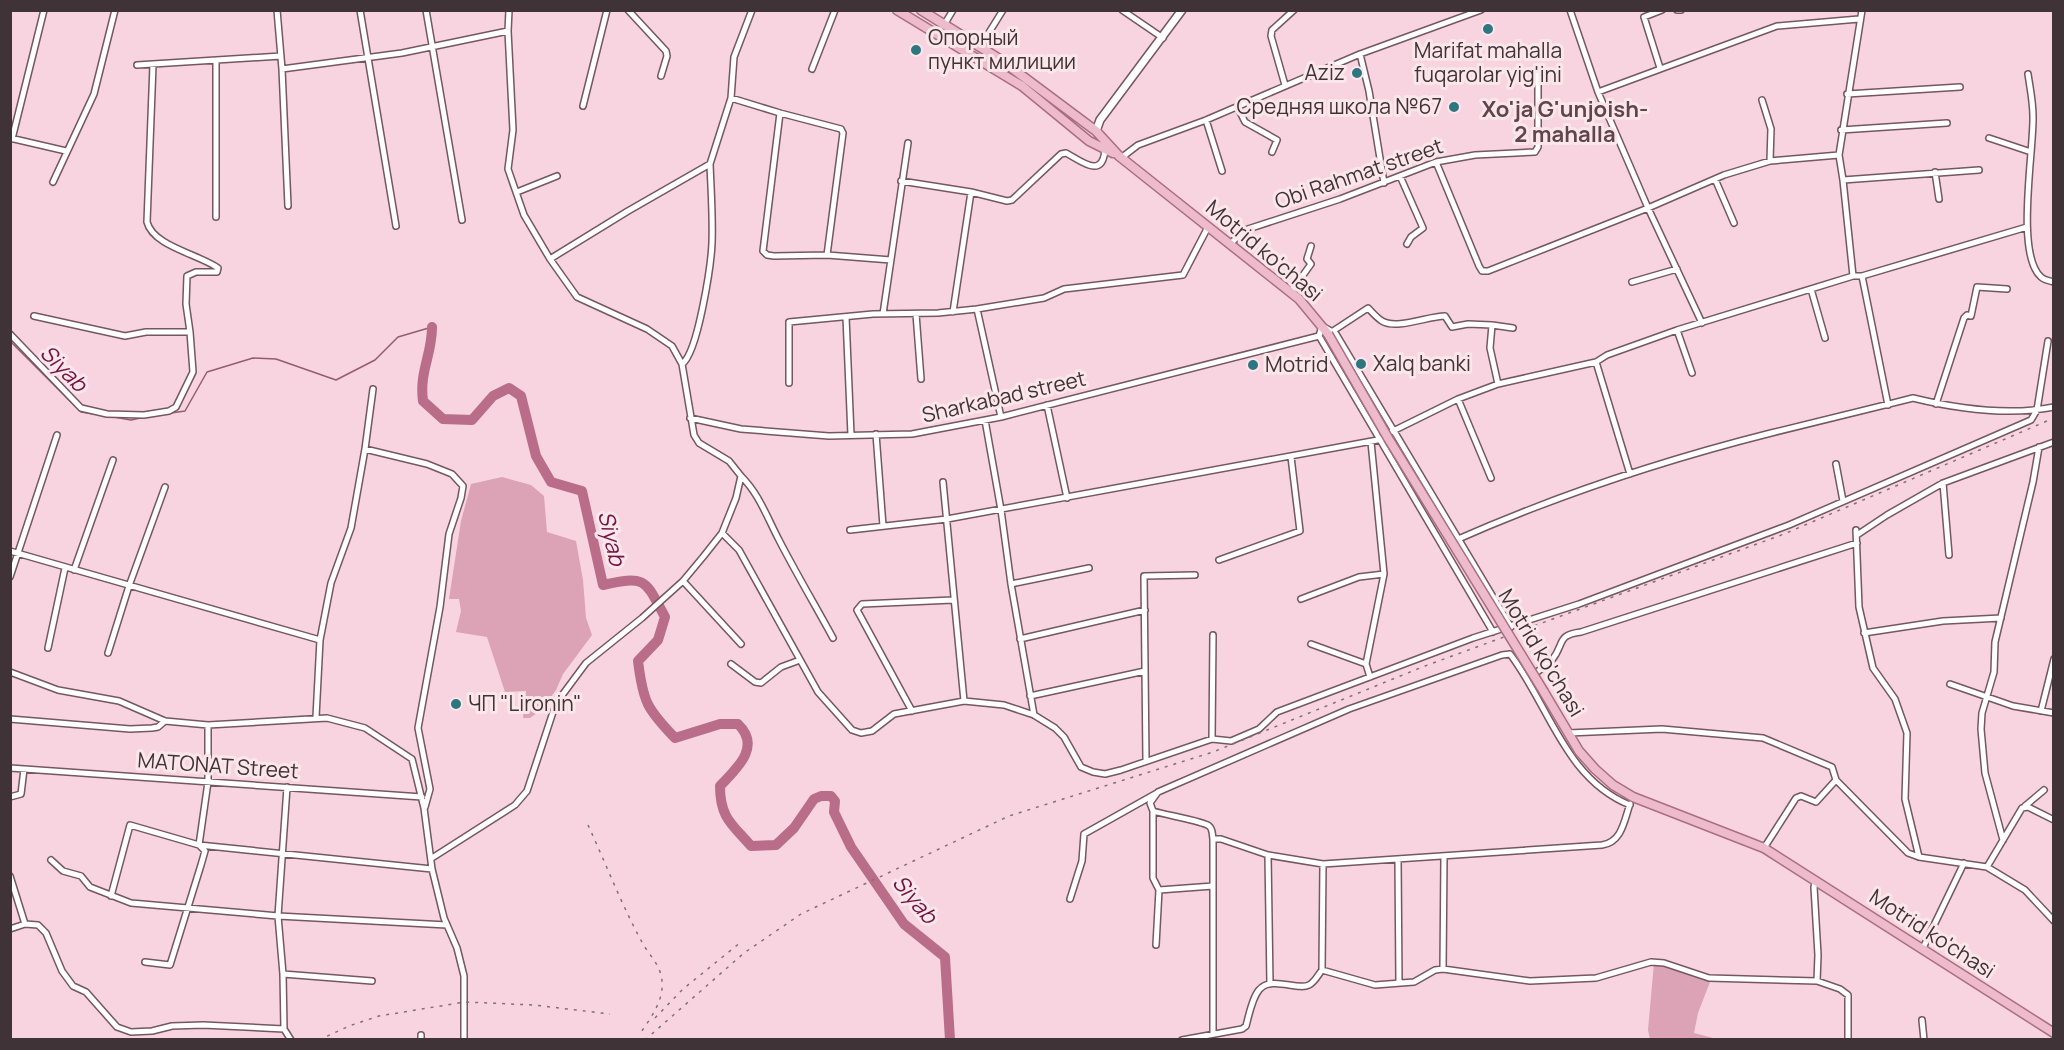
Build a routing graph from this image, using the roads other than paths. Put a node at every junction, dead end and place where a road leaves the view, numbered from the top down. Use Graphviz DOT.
graph roads {
  1 [pos="44,10"];
  2 [pos="115,10"];
  3 [pos="277,10"];
  4 [pos="360,10"];
  5 [pos="426,10"];
  6 [pos="509,10"];
  7 [pos="607,10"];
  8 [pos="628,10"];
  9 [pos="752,10"];
  10 [pos="835,10"];
  11 [pos="897,10"];
  12 [pos="921,10"];
  13 [pos="952,10"];
  14 [pos="1003,10"];
  15 [pos="1122,10"];
  16 [pos="1182,10"];
  17 [pos="1294,10"];
  18 [pos="1480,10"];
  19 [pos="1570,10"];
  20 [pos="1662,10"];
  21 [pos="1677,10"];
  22 [pos="1681,10"];
  23 [pos="1862,10"];
  24 [pos="1470,12"];
  25 [pos="1859,19"];
  26 [pos="944,25"];
  27 [pos="508,31"];
  28 [pos="1163,38"];
  29 [pos="432,46"];
  30 [pos="980,47"];
  31 [pos="1360,54"];
  32 [pos="281,56"];
  33 [pos="369,58"];
  34 [pos="216,62"];
  35 [pos="138,65"];
  36 [pos="153,65"];
  37 [pos="282,69"];
  38 [pos="812,69"];
  39 [pos="1660,69"];
  40 [pos="1538,74"];
  41 [pos="2028,74"];
  42 [pos="661,76"];
  43 [pos="1285,86"];
  44 [pos="1960,87"];
  45 [pos="1598,92"];
  46 [pos="1847,94"];
  47 [pos="731,98"];
  48 [pos="1762,100"];
  49 [pos="583,106"];
  50 [pos="1237,106"];
  51 [pos="780,113"];
  52 [pos="1206,120"];
  53 [pos="1947,123"];
  54 [pos="1841,130"];
  55 [pos="1096,131"];
  56 [pos="11,138"];
  57 [pos="1989,138"];
  58 [pos="908,143"];
  59 [pos="1105,149"];
  60 [pos="66,151"];
  61 [pos="1272,152"];
  62 [pos="2031,153"];
  63 [pos="1839,155"];
  64 [pos="1120,157"];
  65 [pos="1770,161"];
  66 [pos="1436,162"];
  67 [pos="710,164"];
  68 [pos="1979,170"];
  69 [pos="1222,171"];
  70 [pos="1935,172"];
  71 [pos="557,176"];
  72 [pos="1400,177"];
  73 [pos="1715,179"];
  74 [pos="1843,180"];
  75 [pos="901,181"];
  76 [pos="53,182"];
  77 [pos="1384,183"];
  78 [pos="517,192"];
  79 [pos="971,192"];
  80 [pos="1939,199"];
  81 [pos="288,206"];
  82 [pos="1648,208"];
  83 [pos="216,217"];
  84 [pos="462,220"];
  85 [pos="1734,223"];
  86 [pos="396,226"];
  87 [pos="1208,227"];
  88 [pos="2027,227"];
  89 [pos="1230,244"];
  90 [pos="1407,244"];
  91 [pos="1311,246"];
  92 [pos="826,255"];
  93 [pos="550,259"];
  94 [pos="891,260"];
  95 [pos="1677,269"];
  96 [pos="1852,276"];
  97 [pos="1862,276"];
  98 [pos="1632,282"];
  99 [pos="2054,282"];
  100 [pos="2007,288"];
  101 [pos="1811,289"];
  102 [pos="1291,292"];
  103 [pos="977,309"];
  104 [pos="954,312"];
  105 [pos="883,314"];
  106 [pos="916,314"];
  107 [pos="34,316"];
  108 [pos="846,317"];
  109 [pos="1702,323"];
  110 [pos="1322,326"];
  111 [pos="1492,326"];
  112 [pos="1513,328"];
  113 [pos="1677,330"];
  114 [pos="190,332"];
  115 [pos="1331,332"];
  116 [pos="10,334"];
  117 [pos="1319,336"];
  118 [pos="1826,338"];
  119 [pos="2048,342"];
  120 [pos="1596,362"];
  121 [pos="682,364"];
  122 [pos="1692,373"];
  123 [pos="921,379"];
  124 [pos="789,383"];
  125 [pos="1498,384"];
  126 [pos="373,389"];
  127 [pos="1458,399"];
  128 [pos="1936,404"];
  129 [pos="1047,405"];
  130 [pos="1888,405"];
  131 [pos="2054,407"];
  132 [pos="2037,410"];
  133 [pos="1001,417"];
  134 [pos="690,418"];
  135 [pos="985,420"];
  136 [pos="1394,430"];
  137 [pos="876,434"];
  138 [pos="57,435"];
  139 [pos="851,435"];
  140 [pos="1384,438"];
  141 [pos="1371,442"];
  142 [pos="2054,442"];
  143 [pos="2039,447"];
  144 [pos="1404,448"];
  145 [pos="365,449"];
  146 [pos="1389,454"];
  147 [pos="1291,457"];
  148 [pos="113,460"];
  149 [pos="1836,464"];
  150 [pos="1630,474"];
  151 [pos="741,476"];
  152 [pos="1491,478"];
  153 [pos="943,482"];
  154 [pos="1943,483"];
  155 [pos="165,487"];
  156 [pos="1067,498"];
  157 [pos="1843,501"];
  158 [pos="1001,510"];
  159 [pos="947,519"];
  160 [pos="883,526"];
  161 [pos="850,530"];
  162 [pos="722,532"];
  163 [pos="1455,541"];
  164 [pos="1857,543"];
  165 [pos="10,551"];
  166 [pos="18,554"];
  167 [pos="1949,555"];
  168 [pos="1219,560"];
  169 [pos="1089,567"];
  170 [pos="65,568"];
  171 [pos="74,570"];
  172 [pos="1384,574"];
  173 [pos="1195,575"];
  174 [pos="10,577"];
  175 [pos="683,581"];
  176 [pos="1011,584"];
  177 [pos="129,586"];
  178 [pos="1301,599"];
  179 [pos="953,600"];
  180 [pos="1145,610"];
  181 [pos="2001,618"];
  182 [pos="1511,627"];
  183 [pos="1493,632"];
  184 [pos="1864,633"];
  185 [pos="1213,635"];
  186 [pos="833,638"];
  187 [pos="1020,639"];
  188 [pos="320,640"];
  189 [pos="741,644"];
  190 [pos="1311,644"];
  191 [pos="48,648"];
  192 [pos="108,653"];
  193 [pos="2054,659"];
  194 [pos="800,660"];
  195 [pos="731,664"];
  196 [pos="1366,664"];
  197 [pos="1145,670"];
  198 [pos="10,672"];
  199 [pos="1533,675"];
  200 [pos="1370,677"];
  201 [pos="1950,684"];
  202 [pos="1030,696"];
  203 [pos="1986,696"];
  204 [pos="964,701"];
  205 [pos="912,711"];
  206 [pos="2041,711"];
  207 [pos="2054,713"];
  208 [pos="1034,715"];
  209 [pos="316,717"];
  210 [pos="10,719"];
  211 [pos="165,721"];
  212 [pos="208,724"];
  213 [pos="1568,733"];
  214 [pos="1212,739"];
  215 [pos="1146,760"];
  216 [pos="10,768"];
  217 [pos="24,769"];
  218 [pos="1836,780"];
  219 [pos="208,782"];
  220 [pos="287,788"];
  221 [pos="2044,790"];
  222 [pos="1158,792"];
  223 [pos="10,797"];
  224 [pos="422,797"];
  225 [pos="1631,801"];
  226 [pos="2025,806"];
  227 [pos="424,808"];
  228 [pos="1153,811"];
  229 [pos="2054,820"];
  230 [pos="1213,839"];
  231 [pos="2003,840"];
  232 [pos="199,846"];
  233 [pos="1764,848"];
  234 [pos="282,853"];
  235 [pos="1268,855"];
  236 [pos="1444,857"];
  237 [pos="1919,857"];
  238 [pos="432,858"];
  239 [pos="51,860"];
  240 [pos="1398,860"];
  241 [pos="1964,863"];
  242 [pos="1323,864"];
  243 [pos="1987,867"];
  244 [pos="432,869"];
  245 [pos="10,876"];
  246 [pos="1816,880"];
  247 [pos="1213,886"];
  248 [pos="1159,890"];
  249 [pos="111,896"];
  250 [pos="1070,899"];
  251 [pos="189,908"];
  252 [pos="278,916"];
  253 [pos="2054,921"];
  254 [pos="25,924"];
  255 [pos="447,925"];
  256 [pos="10,929"];
  257 [pos="1156,945"];
  258 [pos="1922,950"];
  259 [pos="145,962"];
  260 [pos="1443,969"];
  261 [pos="1322,970"];
  262 [pos="283,974"];
  263 [pos="372,981"];
  264 [pos="1817,981"];
  265 [pos="1399,983"];
  266 [pos="1270,984"];
  267 [pos="1922,1020"];
  268 [pos="282,1029"];
  269 [pos="1213,1033"];
  270 [pos="2054,1033"];
  271 [pos="291,1040"];
  272 [pos="464,1040"];
  273 [pos="1182,1040"];
  274 [pos="1848,1040"];
  275 [pos="1923,1040"];
  1 -- 56 [label="street"];
  2 -- 60 [label="street"];
  3 -- 32 [label="street"];
  4 -- 33 [label="street"];
  5 -- 29 [label="street"];
  6 -- 27 [label="street"];
  7 -- 49 [label="street"];
  8 -- 42 [label="street"];
  9 -- 47 [label="street"];
  10 -- 38 [label="street"];
  11 -- 59 [label="main road, Motrid ko'chasi"];
  12 -- 26 [label="main road, Motrid ko'chasi"];
  13 -- 26 [label="street"];
  14 -- 30 [label="street"];
  15 -- 28 [label="street"];
  16 -- 28 [label="street"];
  17 -- 43 [label="street"];
  18 -- 24 [label="street"];
  19 -- 45 [label="street"];
  20 -- 39 [label="street"];
  21 -- 22 [label="street"];
  23 -- 25 [label="street"];
  24 -- 31 [label="street"];
  25 -- 39 [label="street"];
  25 -- 46 [label="street"];
  26 -- 30 [label="main road, Motrid ko'chasi"];
  27 -- 29 [label="street"];
  27 -- 78 [label="street"];
  28 -- 55 [label="street"];
  29 -- 33 [label="street"];
  29 -- 84 [label="street"];
  30 -- 55 [label="main road, Motrid ko'chasi"];
  31 -- 43 [label="street"];
  31 -- 77 [label="street"];
  32 -- 34 [label="street"];
  32 -- 37 [label="street"];
  33 -- 37 [label="street"];
  33 -- 86 [label="street"];
  34 -- 36 [label="street"];
  34 -- 83 [label="street"];
  35 -- 36 [label="street"];
  36 -- 114 [label="street"];
  37 -- 81 [label="street"];
  39 -- 45 [label="street"];
  40 -- 66 [label="street, Obi Rahmat street"];
  41 -- 62 [label="street"];
  43 -- 50 [label="street"];
  44 -- 46 [label="street"];
  45 -- 82 [label="street"];
  46 -- 54 [label="street"];
  47 -- 51 [label="street"];
  47 -- 67 [label="street"];
  48 -- 65 [label="street"];
  50 -- 52 [label="street"];
  50 -- 61 [label="street"];
  51 -- 92 [label="street"];
  51 -- 92 [label="street"];
  52 -- 64 [label="street"];
  52 -- 69 [label="street"];
  53 -- 54 [label="street"];
  54 -- 63 [label="street"];
  55 -- 64 [label="main road, Motrid ko'chasi"];
  56 -- 60 [label="street"];
  57 -- 62 [label="street"];
  58 -- 75 [label="street"];
  59 -- 64 [label="main road, Motrid ko'chasi"];
  59 -- 79 [label="street"];
  60 -- 76 [label="street"];
  62 -- 88 [label="street"];
  63 -- 65 [label="street"];
  63 -- 74 [label="street"];
  64 -- 87 [label="main road, Motrid ko'chasi"];
  65 -- 73 [label="street"];
  66 -- 72 [label="street, Obi Rahmat street"];
  66 -- 82 [label="street"];
  67 -- 93 [label="street"];
  67 -- 121 [label="street"];
  68 -- 70 [label="street"];
  70 -- 74 [label="street"];
  70 -- 80 [label="street"];
  71 -- 78 [label="street"];
  72 -- 77 [label="street, Obi Rahmat street"];
  72 -- 90 [label="street"];
  73 -- 82 [label="street"];
  73 -- 85 [label="street"];
  74 -- 96 [label="street"];
  75 -- 79 [label="street"];
  75 -- 94 [label="street"];
  77 -- 89 [label="street, Obi Rahmat street"];
  78 -- 93 [label="street"];
  79 -- 104 [label="street"];
  82 -- 95 [label="street"];
  87 -- 89 [label="main road, Motrid ko'chasi"];
  87 -- 103 [label="street"];
  88 -- 97 [label="street"];
  88 -- 99 [label="street"];
  89 -- 102 [label="main road, Motrid ko'chasi"];
  91 -- 102 [label="street"];
  92 -- 94 [label="street"];
  93 -- 121 [label="street"];
  94 -- 105 [label="street"];
  95 -- 98 [label="street"];
  95 -- 109 [label="street"];
  96 -- 97 [label="street"];
  96 -- 101 [label="street"];
  97 -- 130 [label="street"];
  100 -- 128 [label="street"];
  101 -- 109 [label="street"];
  101 -- 118 [label="street"];
  102 -- 110 [label="main road, Motrid ko'chasi"];
  103 -- 104 [label="street"];
  103 -- 133 [label="street"];
  104 -- 106 [label="street"];
  105 -- 106 [label="street"];
  105 -- 108 [label="street"];
  106 -- 123 [label="street"];
  107 -- 114 [label="street"];
  108 -- 124 [label="street"];
  108 -- 139 [label="street"];
  109 -- 113 [label="street"];
  110 -- 115 [label="main road, Motrid ko'chasi"];
  110 -- 117 [label="street"];
  111 -- 112 [label="street"];
  111 -- 115 [label="street"];
  111 -- 125 [label="street"];
  113 -- 120 [label="street"];
  113 -- 122 [label="street"];
  114 -- 116 [label="street"];
  115 -- 136 [label="street"];
  115 -- 140 [label="main road, Motrid ko'chasi, bridge"];
  117 -- 129 [label="street, Sharkabad street"];
  117 -- 140 [label="street"];
  119 -- 132 [label="street"];
  120 -- 125 [label="street"];
  120 -- 150 [label="street"];
  121 -- 134 [label="street"];
  125 -- 127 [label="street"];
  126 -- 145 [label="street"];
  127 -- 136 [label="street"];
  127 -- 152 [label="street"];
  128 -- 130 [label="street"];
  128 -- 132 [label="street"];
  129 -- 133 [label="street, Sharkabad street"];
  129 -- 156 [label="street"];
  130 -- 150 [label="street"];
  131 -- 132 [label="street"];
  132 -- 157 [label="street"];
  133 -- 135 [label="street, Sharkabad street"];
  134 -- 139 [label="street, Sharkabad street"];
  134 -- 151 [label="street"];
  135 -- 137 [label="street, Sharkabad street"];
  135 -- 158 [label="street"];
  136 -- 140 [label="street"];
  136 -- 144 [label="street"];
  137 -- 139 [label="street, Sharkabad street"];
  137 -- 160 [label="street"];
  138 -- 166 [label="street"];
  140 -- 141 [label="street"];
  140 -- 146 [label="street"];
  140 -- 163 [label="main road, Motrid ko'chasi, bridge"];
  141 -- 147 [label="street"];
  141 -- 172 [label="street"];
  142 -- 143 [label="street"];
  143 -- 154 [label="street"];
  143 -- 181 [label="street"];
  144 -- 146 [label="street"];
  144 -- 163 [label="street"];
  145 -- 188 [label="street"];
  145 -- 227 [label="street"];
  146 -- 183 [label="street"];
  147 -- 156 [label="street"];
  147 -- 168 [label="street"];
  148 -- 171 [label="street"];
  149 -- 157 [label="street"];
  150 -- 163 [label="street"];
  151 -- 162 [label="street"];
  151 -- 186 [label="street"];
  153 -- 159 [label="street"];
  154 -- 164 [label="street"];
  154 -- 167 [label="street"];
  155 -- 177 [label="street"];
  156 -- 158 [label="street"];
  157 -- 182 [label="street"];
  158 -- 159 [label="street"];
  158 -- 176 [label="street"];
  159 -- 160 [label="street"];
  159 -- 179 [label="street"];
  160 -- 161 [label="street"];
  162 -- 175 [label="street"];
  162 -- 194 [label="street"];
  163 -- 182 [label="street"];
  163 -- 199 [label="main road, Motrid ko'chasi, bridge"];
  164 -- 184 [label="street"];
  164 -- 199 [label="street"];
  165 -- 166 [label="street"];
  166 -- 170 [label="street"];
  166 -- 174 [label="street"];
  169 -- 176 [label="street"];
  170 -- 171 [label="street"];
  170 -- 191 [label="street"];
  171 -- 177 [label="street"];
  172 -- 178 [label="street"];
  172 -- 196 [label="street"];
  173 -- 180 [label="street"];
  175 -- 189 [label="street"];
  175 -- 238 [label="street"];
  176 -- 187 [label="street"];
  177 -- 188 [label="street"];
  177 -- 192 [label="street"];
  179 -- 204 [label="street"];
  179 -- 205 [label="street"];
  180 -- 187 [label="street"];
  180 -- 197 [label="street"];
  181 -- 184 [label="street"];
  181 -- 203 [label="street"];
  182 -- 183 [label="street"];
  183 -- 200 [label="street"];
  184 -- 237 [label="street"];
  185 -- 214 [label="street"];
  187 -- 202 [label="street"];
  188 -- 209 [label="street"];
  190 -- 196 [label="street"];
  193 -- 206 [label="street"];
  194 -- 195 [label="street"];
  194 -- 205 [label="street"];
  196 -- 200 [label="street"];
  197 -- 202 [label="street"];
  197 -- 215 [label="street"];
  198 -- 211 [label="street"];
  199 -- 213 [label="main road, Motrid ko'chasi, bridge"];
  200 -- 214 [label="street"];
  201 -- 203 [label="street"];
  202 -- 208 [label="street"];
  203 -- 206 [label="street"];
  203 -- 231 [label="street"];
  204 -- 205 [label="street"];
  204 -- 208 [label="street"];
  206 -- 207 [label="street"];
  208 -- 215 [label="street"];
  209 -- 212 [label="street"];
  209 -- 224 [label="street"];
  210 -- 211 [label="street"];
  211 -- 212 [label="street"];
  212 -- 219 [label="street"];
  213 -- 218 [label="street"];
  213 -- 225 [label="main road, Motrid ko'chasi"];
  214 -- 215 [label="street"];
  216 -- 217 [label="street, MATONAT Street"];
  217 -- 219 [label="street, MATONAT Street"];
  217 -- 223 [label="street"];
  218 -- 233 [label="street"];
  218 -- 237 [label="street"];
  219 -- 220 [label="street, MATONAT Street"];
  219 -- 232 [label="street"];
  220 -- 224 [label="street, MATONAT Street"];
  220 -- 234 [label="street"];
  221 -- 226 [label="street"];
  222 -- 225 [label="street"];
  222 -- 228 [label="street"];
  222 -- 250 [label="street"];
  224 -- 227 [label="street"];
  225 -- 233 [label="main road, Motrid ko'chasi"];
  225 -- 236 [label="street"];
  226 -- 229 [label="street"];
  226 -- 231 [label="street"];
  227 -- 238 [label="street"];
  228 -- 230 [label="street"];
  228 -- 248 [label="street"];
  230 -- 235 [label="street"];
  230 -- 247 [label="street"];
  231 -- 243 [label="street"];
  232 -- 234 [label="street"];
  232 -- 249 [label="street"];
  232 -- 251 [label="street"];
  233 -- 246 [label="main road, Motrid ko'chasi"];
  234 -- 244 [label="street"];
  234 -- 252 [label="street"];
  235 -- 242 [label="street"];
  235 -- 266 [label="street"];
  236 -- 240 [label="street"];
  236 -- 260 [label="street"];
  237 -- 241 [label="street"];
  238 -- 244 [label="street"];
  239 -- 249 [label="street"];
  240 -- 242 [label="street"];
  240 -- 265 [label="street"];
  241 -- 243 [label="street"];
  241 -- 258 [label="street"];
  242 -- 261 [label="street"];
  243 -- 253 [label="street"];
  244 -- 255 [label="street"];
  245 -- 254 [label="street"];
  246 -- 258 [label="main road, Motrid ko'chasi"];
  246 -- 264 [label="street"];
  247 -- 248 [label="street"];
  247 -- 269 [label="street"];
  248 -- 257 [label="street"];
  249 -- 251 [label="street"];
  251 -- 252 [label="street"];
  251 -- 259 [label="street"];
  252 -- 255 [label="street"];
  252 -- 262 [label="street"];
  254 -- 256 [label="street"];
  254 -- 268 [label="street"];
  255 -- 272 [label="street"];
  258 -- 270 [label="main road, Motrid ko'chasi"];
  260 -- 264 [label="street"];
  260 -- 265 [label="street"];
  261 -- 265 [label="street"];
  261 -- 266 [label="street"];
  262 -- 263 [label="street"];
  262 -- 268 [label="street"];
  264 -- 274 [label="street"];
  266 -- 269 [label="street"];
  267 -- 275 [label="street"];
  268 -- 271 [label="street"];
  269 -- 273 [label="street"];
}
